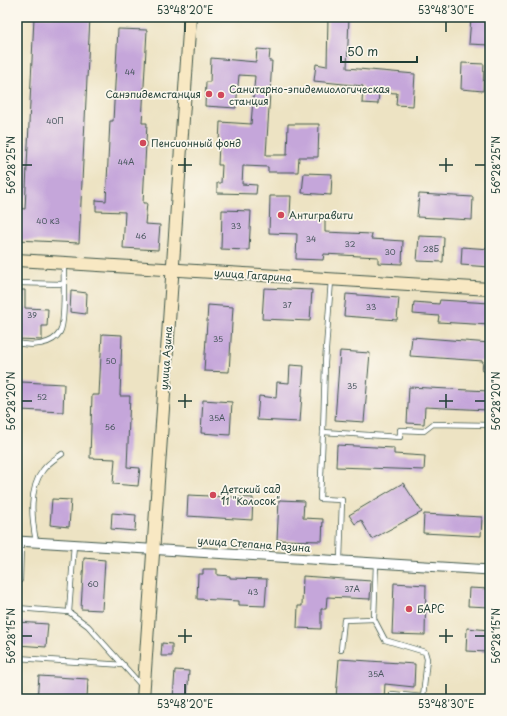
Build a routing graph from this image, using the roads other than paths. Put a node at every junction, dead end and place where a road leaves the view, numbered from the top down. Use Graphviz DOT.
graph roads {
  1 [pos="190,17"];
  2 [pos="17,260"];
  3 [pos="64,263"];
  4 [pos="173,270"];
  5 [pos="331,280"];
  6 [pos="17,283"];
  7 [pos="63,284"];
  8 [pos="490,289"];
  9 [pos="17,343"];
  10 [pos="490,425"];
  11 [pos="323,432"];
  12 [pos="62,454"];
  13 [pos="19,541"];
  14 [pos="36,542"];
  15 [pos="74,544"];
  16 [pos="153,549"];
  17 [pos="340,560"];
  18 [pos="376,562"];
  19 [pos="490,570"];
  20 [pos="20,580"];
  21 [pos="17,608"];
  22 [pos="68,612"];
  23 [pos="374,619"];
  24 [pos="340,650"];
  25 [pos="17,658"];
  26 [pos="124,665"];
  27 [pos="143,694"];
  28 [pos="392,694"];
  1 -- 4 [label="main road, улица Азина"];
  2 -- 3 [label="main road, улица Гагарина"];
  3 -- 4 [label="main road, улица Гагарина"];
  3 -- 7 [label="lane"];
  4 -- 5 [label="main road, улица Гагарина"];
  4 -- 16 [label="main road, улица Азина"];
  5 -- 8 [label="main road, улица Гагарина"];
  5 -- 11 [label="lane"];
  6 -- 7 [label="lane"];
  7 -- 9 [label="lane"];
  10 -- 11 [label="lane"];
  11 -- 17 [label="lane"];
  12 -- 14 [label="lane"];
  13 -- 14 [label="street, улица Степана Разина"];
  13 -- 20 [label="lane"];
  14 -- 15 [label="street, улица Степана Разина"];
  15 -- 16 [label="street, улица Степана Разина"];
  15 -- 22 [label="lane"];
  16 -- 17 [label="street, улица Степана Разина"];
  16 -- 27 [label="main road, улица Азина"];
  17 -- 18 [label="street, улица Степана Разина"];
  18 -- 19 [label="street, улица Степана Разина"];
  18 -- 23 [label="lane"];
  21 -- 22 [label="lane"];
  22 -- 26 [label="lane"];
  23 -- 24 [label="lane"];
  23 -- 28 [label="lane"];
  25 -- 26 [label="lane"];
  26 -- 27 [label="lane"];
}
